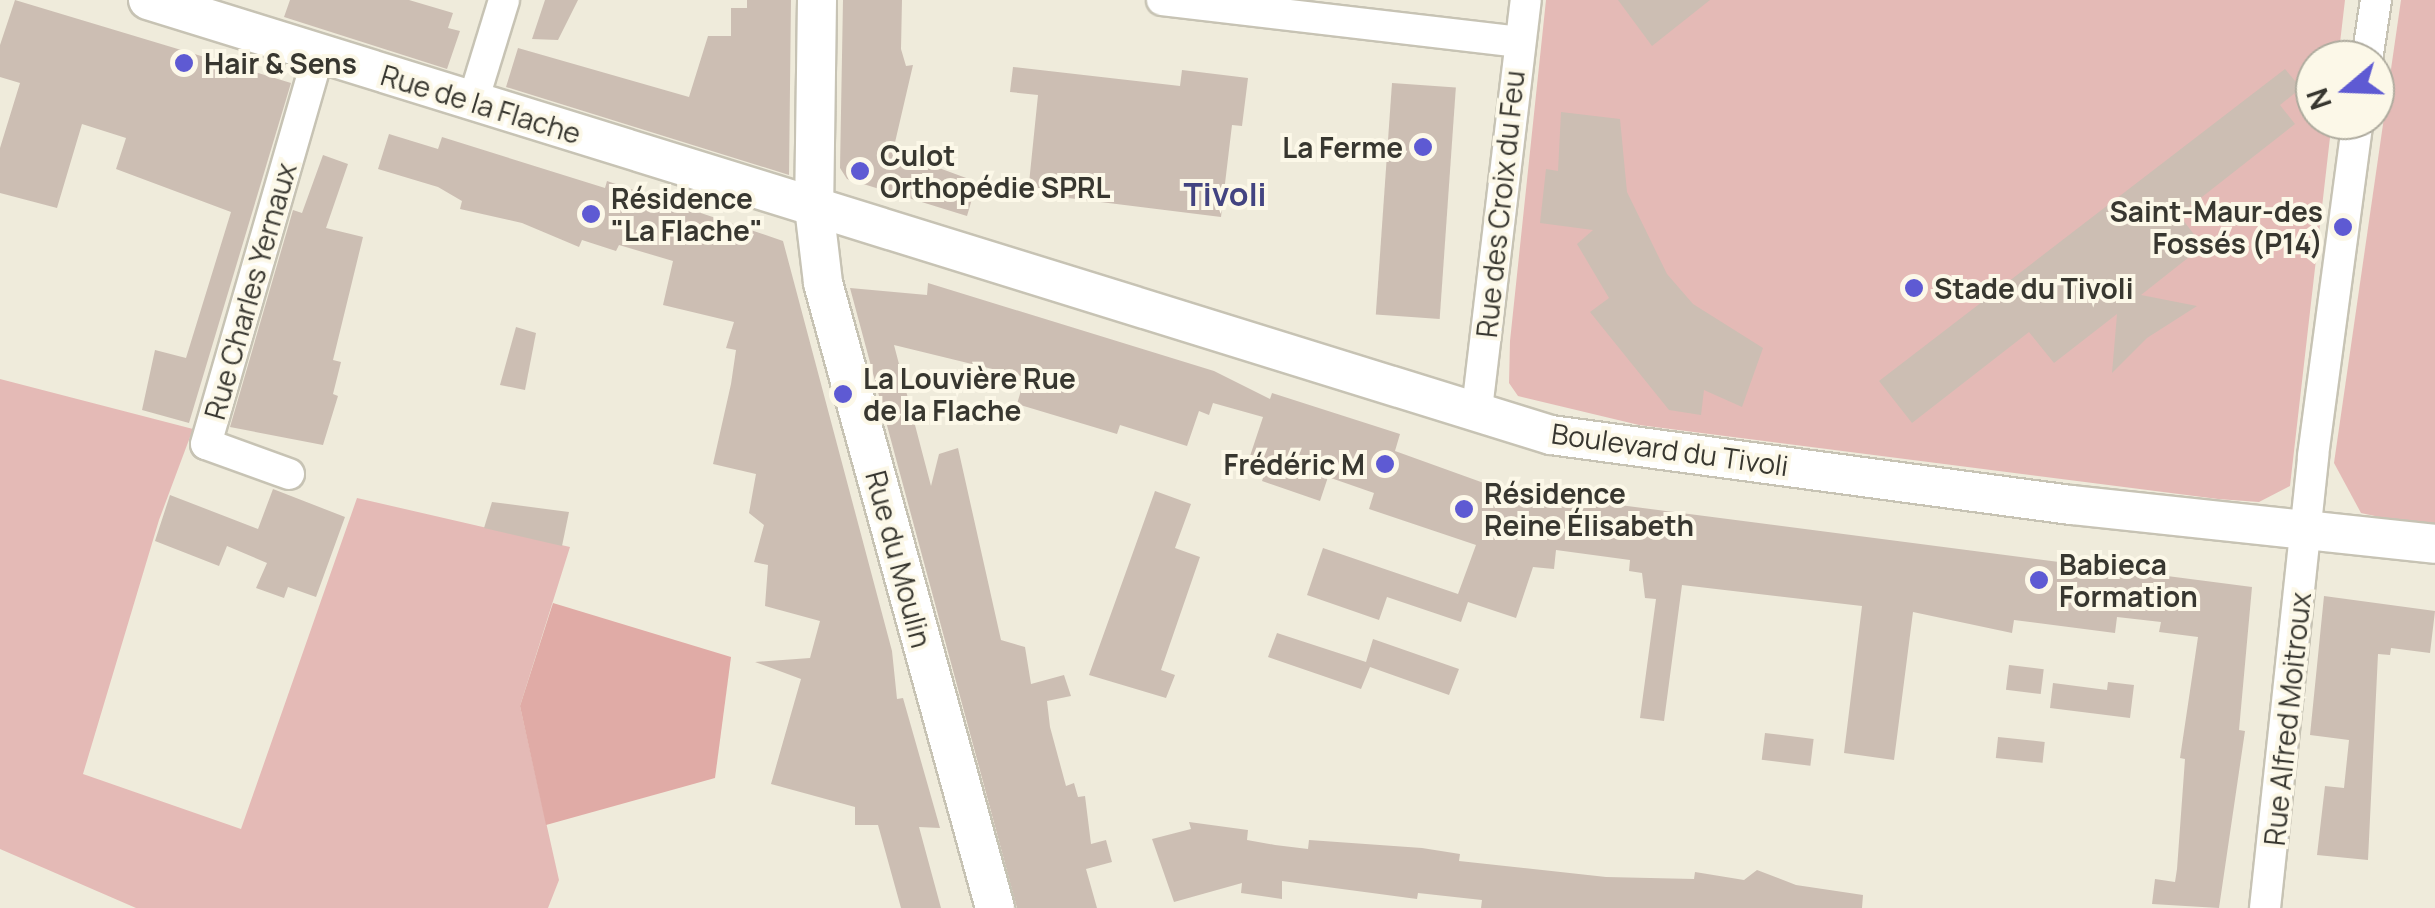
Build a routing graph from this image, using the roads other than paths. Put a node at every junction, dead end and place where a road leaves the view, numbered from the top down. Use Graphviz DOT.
graph roads {
  1 [pos="148,0"];
  2 [pos="504,0"];
  3 [pos="817,0"];
  4 [pos="1162,0"];
  5 [pos="1526,0"];
  6 [pos="2376,0"];
  7 [pos="2370,40"];
  8 [pos="1518,42"];
  9 [pos="319,53"];
  10 [pos="473,101"];
  11 [pos="2356,140"];
  12 [pos="814,208"];
  13 [pos="1477,409"];
  14 [pos="289,474"];
  15 [pos="2308,531"];
  16 [pos="2435,544"];
  17 [pos="995,908"];
  18 [pos="2266,908"];
  1 -- 9 [label="street, Rue de la Flache"];
  2 -- 10 [label="street"];
  3 -- 12 [label="street, Rue du Moulin"];
  4 -- 8 [label="street"];
  5 -- 8 [label="street, Rue des Croix du Feu"];
  6 -- 7 [label="street"];
  8 -- 13 [label="street, Rue des Croix du Feu"];
  9 -- 10 [label="street, Rue de la Flache"];
  9 -- 14 [label="street, Rue Charles Yernaux"];
  10 -- 12 [label="street, Rue de la Flache"];
  11 -- 15 [label="street, Rue Alfred Moitroux"];
  12 -- 13 [label="street, Boulevard du Tivoli"];
  12 -- 17 [label="street, Rue du Moulin"];
  13 -- 15 [label="street, Boulevard du Tivoli"];
  15 -- 16 [label="street, Boulevard du Tivoli"];
  15 -- 18 [label="street, Rue Alfred Moitroux"];
}
